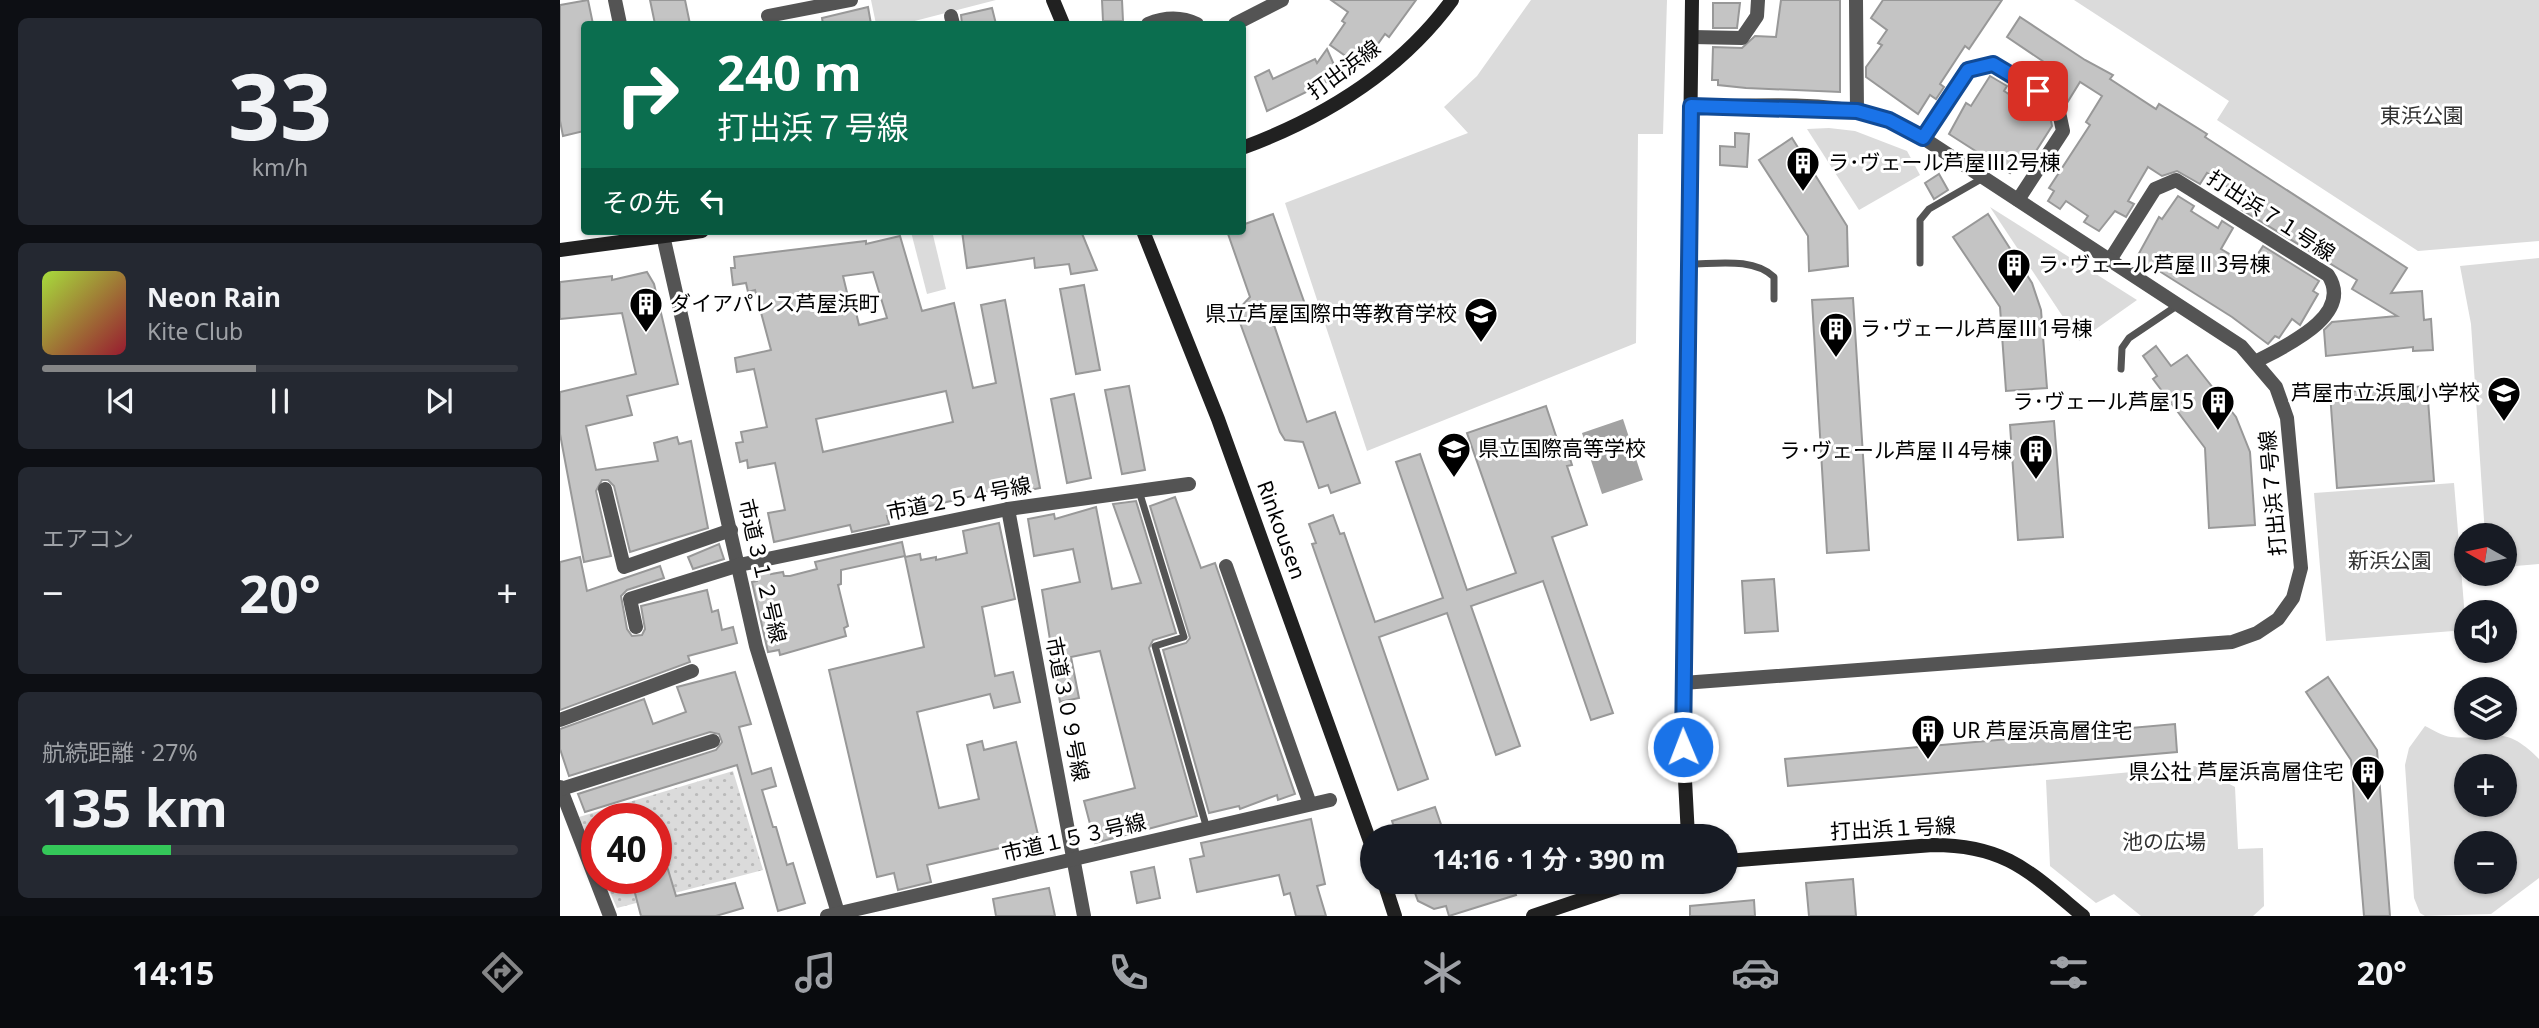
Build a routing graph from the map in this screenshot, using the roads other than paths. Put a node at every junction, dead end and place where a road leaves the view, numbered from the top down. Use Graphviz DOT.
graph roads {
  1 [pos="615,0"];
  2 [pos="851,0"];
  3 [pos="1053,0"];
  4 [pos="1282,0"];
  5 [pos="1452,0"];
  6 [pos="1692,0"];
  7 [pos="1758,0"];
  8 [pos="1856,0"];
  9 [pos="809,4"];
  10 [pos="768,16"];
  11 [pos="619,21"];
  12 [pos="1062,21"];
  13 [pos="1158,21"];
  14 [pos="1189,21"];
  15 [pos="1241,21"];
  16 [pos="1692,37"];
  17 [pos="1691,106"];
  18 [pos="1857,111"];
  19 [pos="1923,138"];
  20 [pos="1246,146"];
  21 [pos="1984,178"];
  22 [pos="2018,200"];
  23 [pos="657,235"];
  24 [pos="663,235"];
  25 [pos="1145,235"];
  26 [pos="560,250"];
  27 [pos="2110,260"];
  28 [pos="1920,263"];
  29 [pos="1689,264"];
  30 [pos="1774,299"];
  31 [pos="2179,305"];
  32 [pos="2257,361"];
  33 [pos="2122,369"];
  34 [pos="1189,484"];
  35 [pos="605,489"];
  36 [pos="1139,491"];
  37 [pos="1008,509"];
  38 [pos="731,530"];
  39 [pos="739,565"];
  40 [pos="1226,566"];
  41 [pos="636,627"];
  42 [pos="692,671"];
  43 [pos="1683,683"];
  44 [pos="560,720"];
  45 [pos="713,741"];
  46 [pos="560,788"];
  47 [pos="1330,800"];
  48 [pos="1310,804"];
  49 [pos="1364,824"];
  50 [pos="1687,824"];
  51 [pos="1207,829"];
  52 [pos="1074,860"];
  53 [pos="1738,860"];
  54 [pos="1388,894"];
  55 [pos="1598,894"];
  56 [pos="835,915"];
  57 [pos="610,916"];
  58 [pos="1084,916"];
  59 [pos="1395,916"];
  60 [pos="1533,916"];
  61 [pos="2083,916"];
  1 -- 11 [label="street"];
  2 -- 9 [label="street"];
  3 -- 12 [label="street"];
  4 -- 15 [label="street"];
  5 -- 20 [label="street, 打出浜線"];
  6 -- 16 [label="street"];
  7 -- 16 [label="street"];
  8 -- 18 [label="street"];
  9 -- 10 [label="street"];
  13 -- 14 [label="street"];
  16 -- 17 [label="street"];
  17 -- 18 [label="street, 打出浜７号線"];
  17 -- 29 [label="street"];
  18 -- 19 [label="street, 打出浜７号線"];
  19 -- 21 [label="street, 打出浜７号線"];
  19 -- 22 [label="street"];
  21 -- 22 [label="street, 打出浜７号線"];
  21 -- 28 [label="lane"];
  22 -- 27 [label="street, 打出浜７号線"];
  23 -- 26 [label="street"];
  24 -- 38 [label="street, 市道３１２号線"];
  25 -- 49 [label="street, Rinkousen"];
  27 -- 31 [label="street, 打出浜７号線"];
  27 -- 32 [label="street, 打出浜７１号線"];
  29 -- 30 [label="lane"];
  29 -- 43 [label="street"];
  31 -- 32 [label="street, 打出浜７号線"];
  31 -- 33 [label="lane"];
  32 -- 43 [label="street, 打出浜７号線"];
  34 -- 36 [label="street, 市道２５４号線"];
  35 -- 38 [label="street"];
  36 -- 37 [label="street, 市道２５４号線"];
  36 -- 51 [label="lane"];
  37 -- 39 [label="street, 市道２５４号線"];
  37 -- 52 [label="street, 市道３０９号線"];
  38 -- 39 [label="street, 市道３１２号線"];
  39 -- 41 [label="street, 市道２５４号線"];
  39 -- 56 [label="street, 市道３１２号線"];
  40 -- 48 [label="street"];
  42 -- 44 [label="street"];
  43 -- 50 [label="street"];
  45 -- 46 [label="street"];
  46 -- 57 [label="street"];
  47 -- 48 [label="street, 市道１５３号線"];
  48 -- 51 [label="street, 市道１５３号線"];
  51 -- 52 [label="street, 市道１５３号線"];
  52 -- 56 [label="street, 市道１５３号線"];
  52 -- 58 [label="street, 市道３０９号線"];
  53 -- 61 [label="street, 打出浜１号線"];
  54 -- 59 [label="street"];
  55 -- 60 [label="street"];
}
